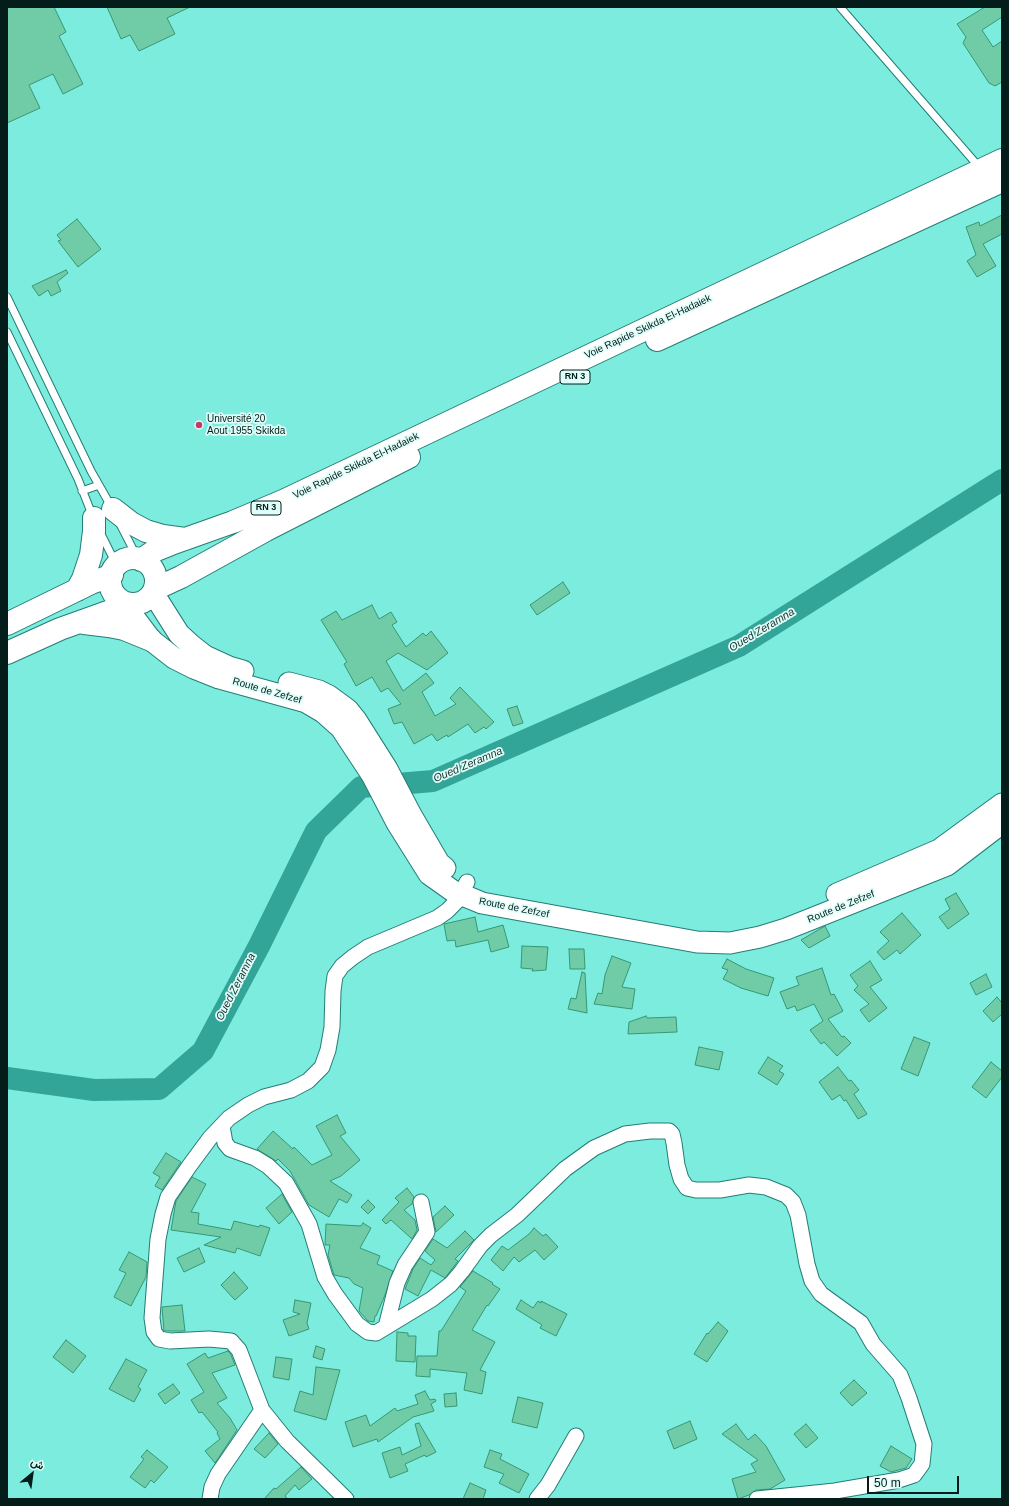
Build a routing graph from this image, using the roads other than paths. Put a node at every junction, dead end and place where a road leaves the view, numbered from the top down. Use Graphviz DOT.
graph roads {
  1 [pos="840,7"];
  2 [pos="1002,160"];
  3 [pos="982,170"];
  4 [pos="1002,181"];
  5 [pos="7,297"];
  6 [pos="7,332"];
  7 [pos="99,485"];
  8 [pos="82,491"];
  9 [pos="103,514"];
  10 [pos="188,539"];
  11 [pos="139,560"];
  12 [pos="114,571"];
  13 [pos="77,590"];
  14 [pos="154,591"];
  15 [pos="127,603"];
  16 [pos="80,622"];
  17 [pos="7,624"];
  18 [pos="151,640"];
  19 [pos="7,653"];
  20 [pos="380,772"];
  21 [pos="1002,804"];
  22 [pos="1002,823"];
  23 [pos="464,888"];
  24 [pos="222,1126"];
  25 [pos="421,1202"];
  26 [pos="386,1327"];
  27 [pos="262,1410"];
  28 [pos="576,1436"];
  29 [pos="210,1499"];
  30 [pos="346,1499"];
  31 [pos="537,1499"];
  32 [pos="757,1499"];
  1 -- 3 [label="lane"];
  2 -- 3 [label="highway, Voie Rapide Skikda El-Hadaiek / RN 3"];
  3 -- 10 [label="highway, Voie Rapide Skikda El-Hadaiek / RN 3"];
  4 -- 14 [label="highway, Voie Rapide Skikda El-Hadaiek / RN 3"];
  5 -- 7 [label="lane"];
  6 -- 8 [label="lane"];
  7 -- 8 [label="lane"];
  7 -- 9 [label="lane"];
  8 -- 9 [label="lane"];
  9 -- 10 [label="highway"];
  9 -- 11 [label="lane"];
  9 -- 12 [label="lane"];
  9 -- 13 [label="highway"];
  10 -- 11 [label="highway, Voie Rapide Skikda El-Hadaiek / RN 3"];
  11 -- 12 [label="highway, Voie Rapide Skikda El-Hadaiek"];
  11 -- 14 [label="highway"];
  12 -- 13 [label="highway, Voie Rapide Skikda El-Hadaiek"];
  12 -- 15 [label="highway"];
  13 -- 17 [label="highway, Voie Rapide Skikda El-Hadaiek"];
  14 -- 15 [label="highway, Voie Rapide Skikda El-Hadaiek"];
  14 -- 20 [label="main road, Route de Zefzef"];
  15 -- 16 [label="highway, Voie Rapide Skikda El-Hadaiek"];
  15 -- 18 [label="main road, Route de Zefzef"];
  16 -- 18 [label="highway"];
  16 -- 19 [label="highway, Voie Rapide Skikda El-Hadaiek"];
  18 -- 20 [label="main road, Route de Zefzef"];
  20 -- 23 [label="main road, Route de Zefzef"];
  21 -- 23 [label="main road, Route de Zefzef"];
  22 -- 23 [label="main road, Route de Zefzef"];
  23 -- 24 [label="street"];
  24 -- 26 [label="street"];
  24 -- 27 [label="street"];
  25 -- 26 [label="street"];
  26 -- 32 [label="street"];
  27 -- 29 [label="street"];
  27 -- 30 [label="street"];
  28 -- 31 [label="street"];
}
